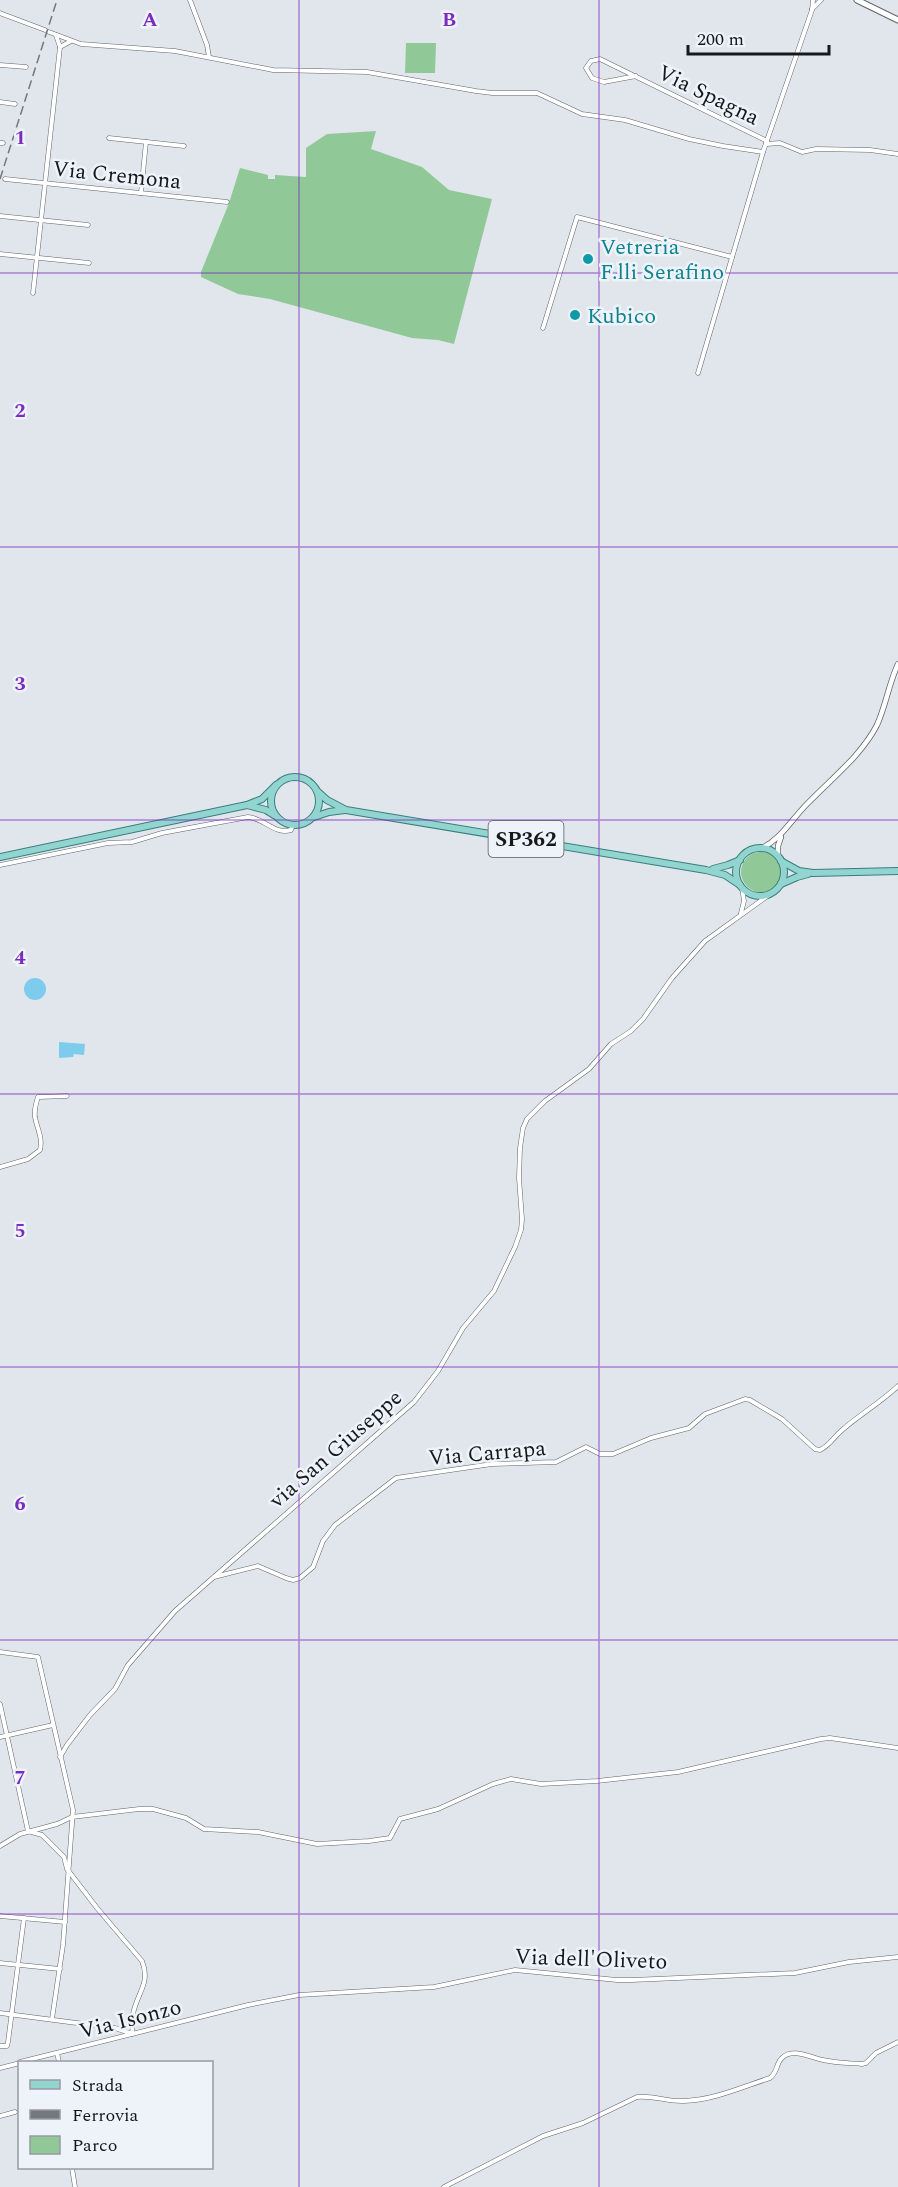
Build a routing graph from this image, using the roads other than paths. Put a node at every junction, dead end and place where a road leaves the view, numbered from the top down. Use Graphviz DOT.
graph roads {
  1 [pos="190,0"];
  2 [pos="813,0"];
  3 [pos="857,0"];
  4 [pos="820,1"];
  5 [pos="866,2"];
  6 [pos="812,10"];
  7 [pos="0,14"];
  8 [pos="898,20"];
  9 [pos="56,35"];
  10 [pos="71,41"];
  11 [pos="60,47"];
  12 [pos="209,57"];
  13 [pos="0,65"];
  14 [pos="26,67"];
  15 [pos="636,76"];
  16 [pos="0,102"];
  17 [pos="15,104"];
  18 [pos="109,138"];
  19 [pos="146,142"];
  20 [pos="767,142"];
  21 [pos="184,146"];
  22 [pos="763,152"];
  23 [pos="898,154"];
  24 [pos="4,179"];
  25 [pos="45,182"];
  26 [pos="141,193"];
  27 [pos="227,202"];
  28 [pos="0,216"];
  29 [pos="41,220"];
  30 [pos="88,225"];
  31 [pos="0,255"];
  32 [pos="37,257"];
  33 [pos="732,257"];
  34 [pos="89,263"];
  35 [pos="33,293"];
  36 [pos="543,328"];
  37 [pos="698,373"];
  38 [pos="898,664"];
  39 [pos="276,785"];
  40 [pos="318,791"];
  41 [pos="247,805"];
  42 [pos="346,810"];
  43 [pos="275,816"];
  44 [pos="312,818"];
  45 [pos="293,825"];
  46 [pos="783,831"];
  47 [pos="762,848"];
  48 [pos="0,857"];
  49 [pos="780,858"];
  50 [pos="741,859"];
  51 [pos="0,865"];
  52 [pos="706,870"];
  53 [pos="898,871"];
  54 [pos="813,873"];
  55 [pos="781,884"];
  56 [pos="741,886"];
  57 [pos="773,892"];
  58 [pos="739,917"];
  59 [pos="67,1096"];
  60 [pos="0,1167"];
  61 [pos="898,1386"];
  62 [pos="213,1577"];
  63 [pos="0,1652"];
  64 [pos="0,1704"];
  65 [pos="53,1725"];
  66 [pos="7,1736"];
  67 [pos="0,1737"];
  68 [pos="898,1748"];
  69 [pos="60,1757"];
  70 [pos="72,1817"];
  71 [pos="28,1831"];
  72 [pos="0,1846"];
  73 [pos="67,1869"];
  74 [pos="0,1916"];
  75 [pos="24,1918"];
  76 [pos="65,1922"];
  77 [pos="898,1957"];
  78 [pos="0,1964"];
  79 [pos="19,1965"];
  80 [pos="60,1969"];
  81 [pos="248,2005"];
  82 [pos="0,2013"];
  83 [pos="12,2015"];
  84 [pos="52,2019"];
  85 [pos="132,2034"];
  86 [pos="898,2042"];
  87 [pos="0,2046"];
  88 [pos="57,2053"];
  89 [pos="27,2061"];
  90 [pos="58,2061"];
  91 [pos="18,2064"];
  92 [pos="0,2068"];
  93 [pos="15,2112"];
  94 [pos="0,2116"];
  95 [pos="72,2169"];
  96 [pos="75,2187"];
  97 [pos="444,2187"];
  1 -- 12 [label="street"];
  2 -- 6 [label="street"];
  3 -- 5 [label="main road"];
  4 -- 6 [label="street"];
  5 -- 8 [label="main road"];
  6 -- 20 [label="street"];
  7 -- 9 [label="street"];
  9 -- 10 [label="street"];
  9 -- 11 [label="street"];
  10 -- 11 [label="street"];
  10 -- 12 [label="street"];
  11 -- 25 [label="street"];
  12 -- 22 [label="street"];
  13 -- 14 [label="street"];
  15 -- 15 [label="street, Via Spagna"];
  15 -- 20 [label="street, Via Spagna"];
  16 -- 17 [label="street"];
  18 -- 19 [label="street"];
  19 -- 21 [label="street"];
  19 -- 26 [label="street"];
  20 -- 22 [label="street"];
  20 -- 23 [label="street, Via Spagna"];
  22 -- 33 [label="street"];
  24 -- 25 [label="street, Via Cremona"];
  25 -- 26 [label="street, Via Cremona"];
  25 -- 29 [label="street"];
  26 -- 27 [label="street, Via Cremona"];
  28 -- 29 [label="street"];
  29 -- 30 [label="street"];
  29 -- 32 [label="street"];
  31 -- 32 [label="street"];
  32 -- 34 [label="street"];
  32 -- 35 [label="street"];
  33 -- 36 [label="street"];
  33 -- 37 [label="street"];
  38 -- 46 [label="street"];
  39 -- 40 [label="main road, SP362"];
  39 -- 41 [label="main road, SP362"];
  39 -- 43 [label="main road"];
  40 -- 42 [label="main road, SP362"];
  40 -- 44 [label="main road"];
  41 -- 43 [label="main road"];
  41 -- 48 [label="main road, SP362"];
  42 -- 44 [label="main road, SP362"];
  42 -- 52 [label="main road, SP362"];
  43 -- 45 [label="main road"];
  44 -- 45 [label="main road, SP362"];
  45 -- 51 [label="street"];
  46 -- 47 [label="street"];
  46 -- 49 [label="street"];
  47 -- 49 [label="main road"];
  47 -- 50 [label="main road, SP362"];
  49 -- 54 [label="main road"];
  49 -- 55 [label="main road"];
  50 -- 52 [label="main road, SP362"];
  50 -- 56 [label="main road"];
  52 -- 56 [label="main road, SP362"];
  53 -- 54 [label="main road"];
  54 -- 55 [label="main road"];
  55 -- 57 [label="main road"];
  56 -- 57 [label="main road, SP362"];
  56 -- 58 [label="street"];
  57 -- 58 [label="street, via San Giuseppe"];
  58 -- 62 [label="street, via San Giuseppe"];
  59 -- 60 [label="street"];
  61 -- 62 [label="street, Via Carrapa"];
  62 -- 69 [label="street, via San Giuseppe"];
  63 -- 65 [label="street"];
  64 -- 66 [label="street"];
  65 -- 66 [label="street"];
  65 -- 69 [label="street"];
  66 -- 67 [label="street"];
  66 -- 71 [label="street"];
  68 -- 70 [label="street"];
  69 -- 70 [label="street"];
  70 -- 71 [label="street"];
  70 -- 73 [label="street"];
  71 -- 72 [label="street"];
  71 -- 73 [label="street"];
  73 -- 76 [label="street"];
  73 -- 85 [label="street"];
  74 -- 75 [label="street"];
  75 -- 76 [label="street"];
  75 -- 79 [label="street"];
  76 -- 80 [label="street"];
  77 -- 81 [label="street, Via dell'Oliveto"];
  78 -- 79 [label="street"];
  79 -- 80 [label="street"];
  79 -- 83 [label="street"];
  80 -- 84 [label="street"];
  81 -- 85 [label="street, Via Isonzo"];
  82 -- 83 [label="street"];
  83 -- 84 [label="street"];
  83 -- 87 [label="street"];
  84 -- 85 [label="street"];
  85 -- 88 [label="street, Via Isonzo"];
  86 -- 97 [label="street"];
  88 -- 89 [label="street, Via Isonzo"];
  88 -- 90 [label="street"];
  91 -- 92 [label="street, Via Isonzo"];
  93 -- 94 [label="street"];
  95 -- 96 [label="street"];
}
